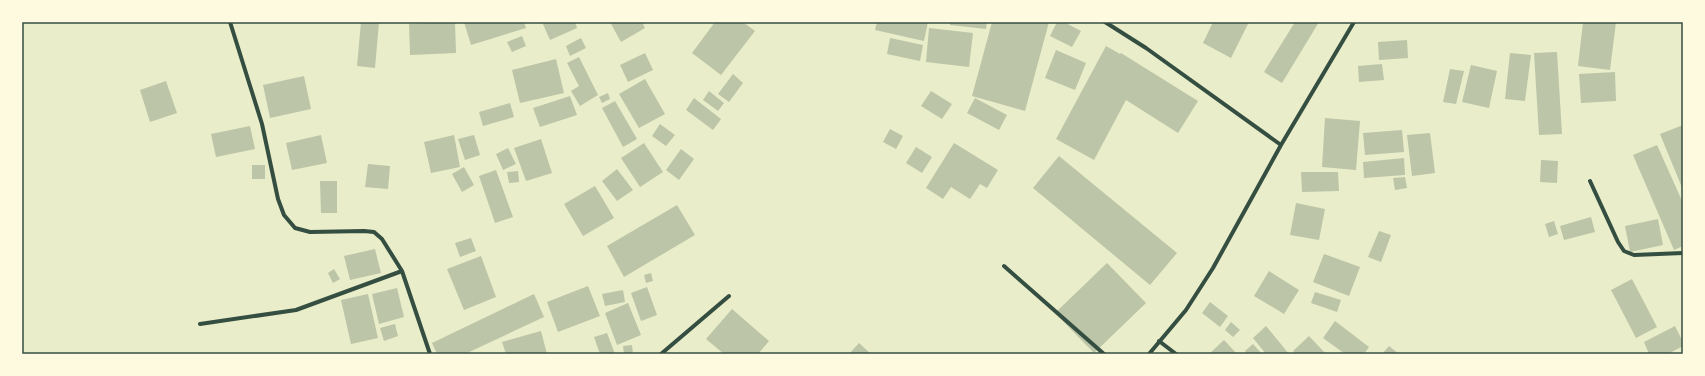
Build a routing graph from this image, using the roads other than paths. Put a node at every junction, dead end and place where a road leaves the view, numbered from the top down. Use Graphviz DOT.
graph roads {
  1 [pos="230,22"];
  2 [pos="1105,22"];
  3 [pos="1354,22"];
  4 [pos="1281,145"];
  5 [pos="1590,181"];
  6 [pos="1683,253"];
  7 [pos="1004,266"];
  8 [pos="402,270"];
  9 [pos="730,296"];
  10 [pos="200,324"];
  11 [pos="1159,341"];
  12 [pos="430,354"];
  13 [pos="661,354"];
  14 [pos="1104,354"];
  15 [pos="1150,354"];
  16 [pos="1176,354"];
  1 -- 8 [label="street"];
  2 -- 4 [label="street"];
  3 -- 4 [label="street"];
  4 -- 11 [label="street"];
  5 -- 6 [label="street"];
  7 -- 14 [label="street"];
  8 -- 10 [label="street"];
  8 -- 12 [label="street"];
  9 -- 13 [label="street"];
  11 -- 15 [label="street"];
  11 -- 16 [label="street"];
}
